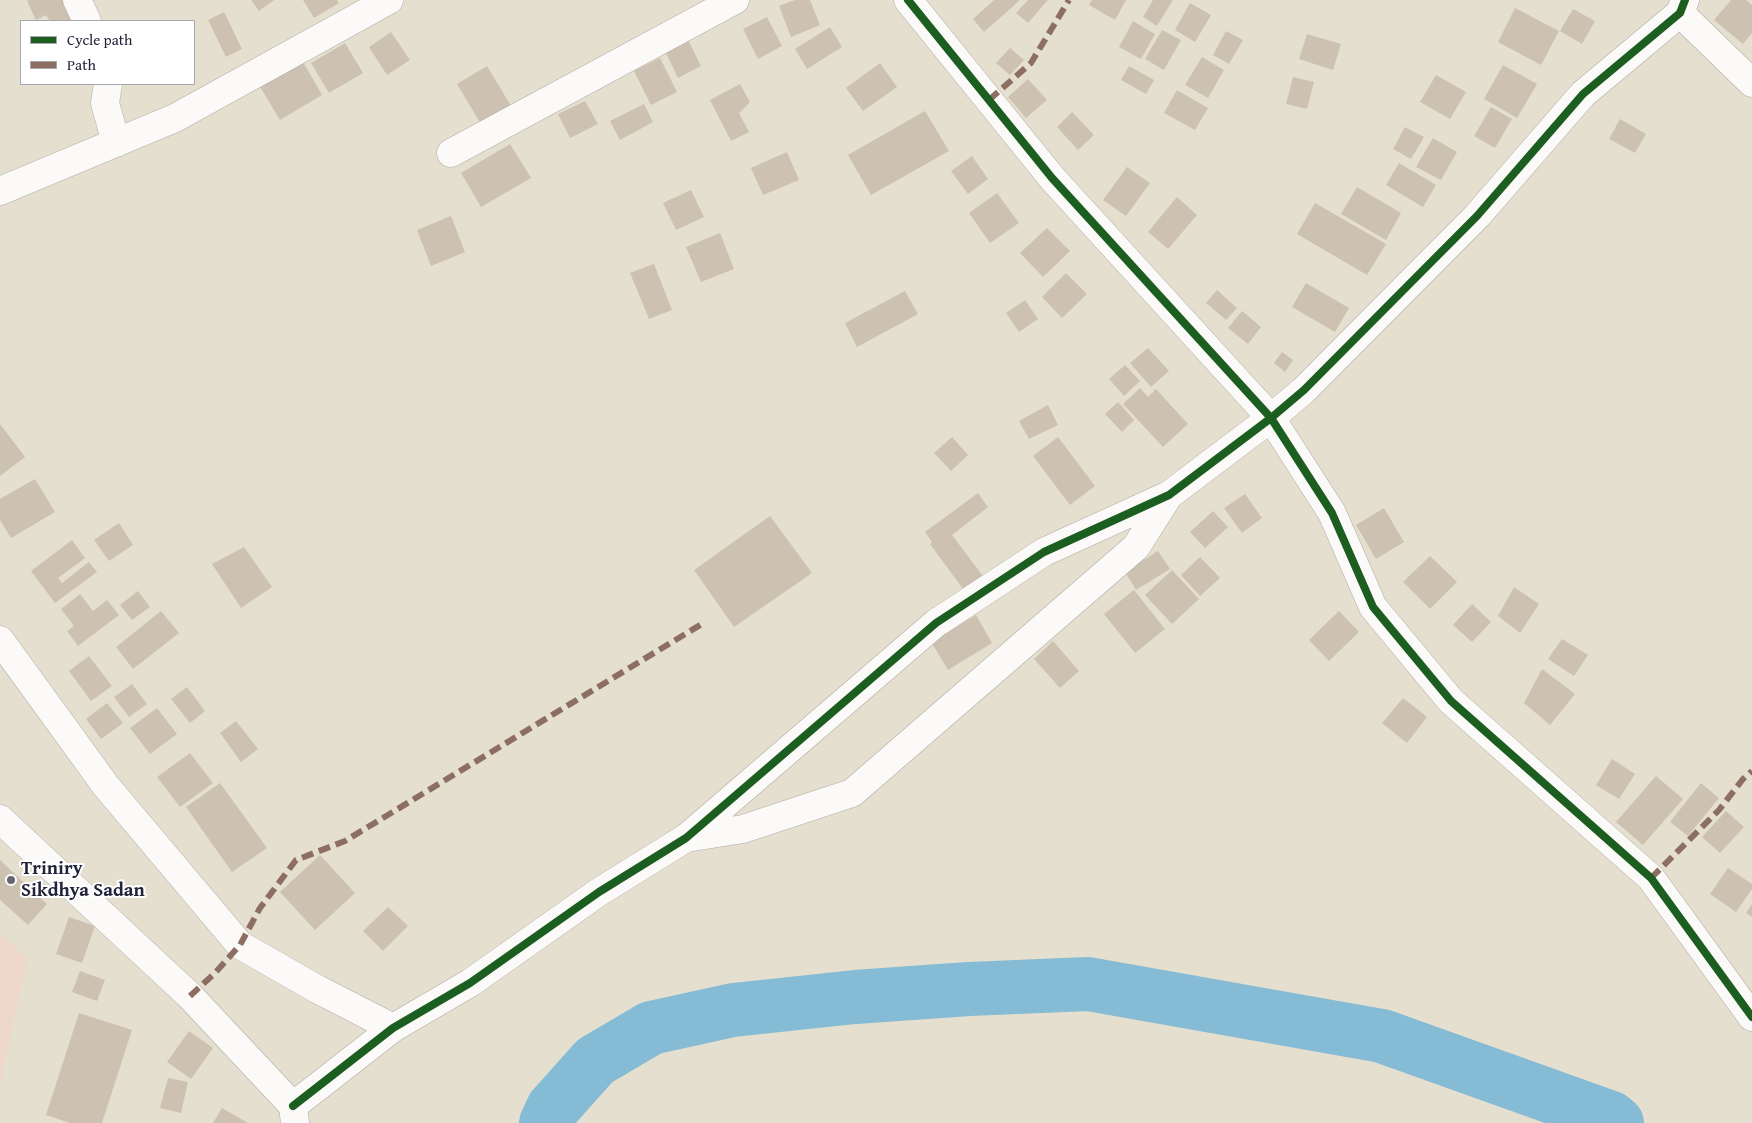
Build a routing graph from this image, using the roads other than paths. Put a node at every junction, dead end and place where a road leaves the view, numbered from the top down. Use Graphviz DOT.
graph roads {
  1 [pos="77,0"];
  2 [pos="390,0"];
  3 [pos="735,0"];
  4 [pos="908,0"];
  5 [pos="1682,7"];
  6 [pos="87,20"];
  7 [pos="1752,83"];
  8 [pos="108,85"];
  9 [pos="116,143"];
  10 [pos="451,152"];
  11 [pos="0,191"];
  12 [pos="1271,418"];
  13 [pos="1169,495"];
  14 [pos="3,650"];
  15 [pos="0,819"];
  16 [pos="686,838"];
  17 [pos="1752,1017"];
  18 [pos="393,1028"];
  19 [pos="294,1115"];
  1 -- 6 [label="street"];
  2 -- 9 [label="street"];
  3 -- 10 [label="street"];
  4 -- 12 [label="street"];
  5 -- 7 [label="street"];
  5 -- 12 [label="street"];
  8 -- 9 [label="street"];
  9 -- 11 [label="street"];
  12 -- 13 [label="street"];
  12 -- 17 [label="street"];
  13 -- 16 [label="street"];
  13 -- 16 [label="street"];
  14 -- 18 [label="street"];
  15 -- 19 [label="street"];
  16 -- 18 [label="street"];
  18 -- 19 [label="street"];
}
